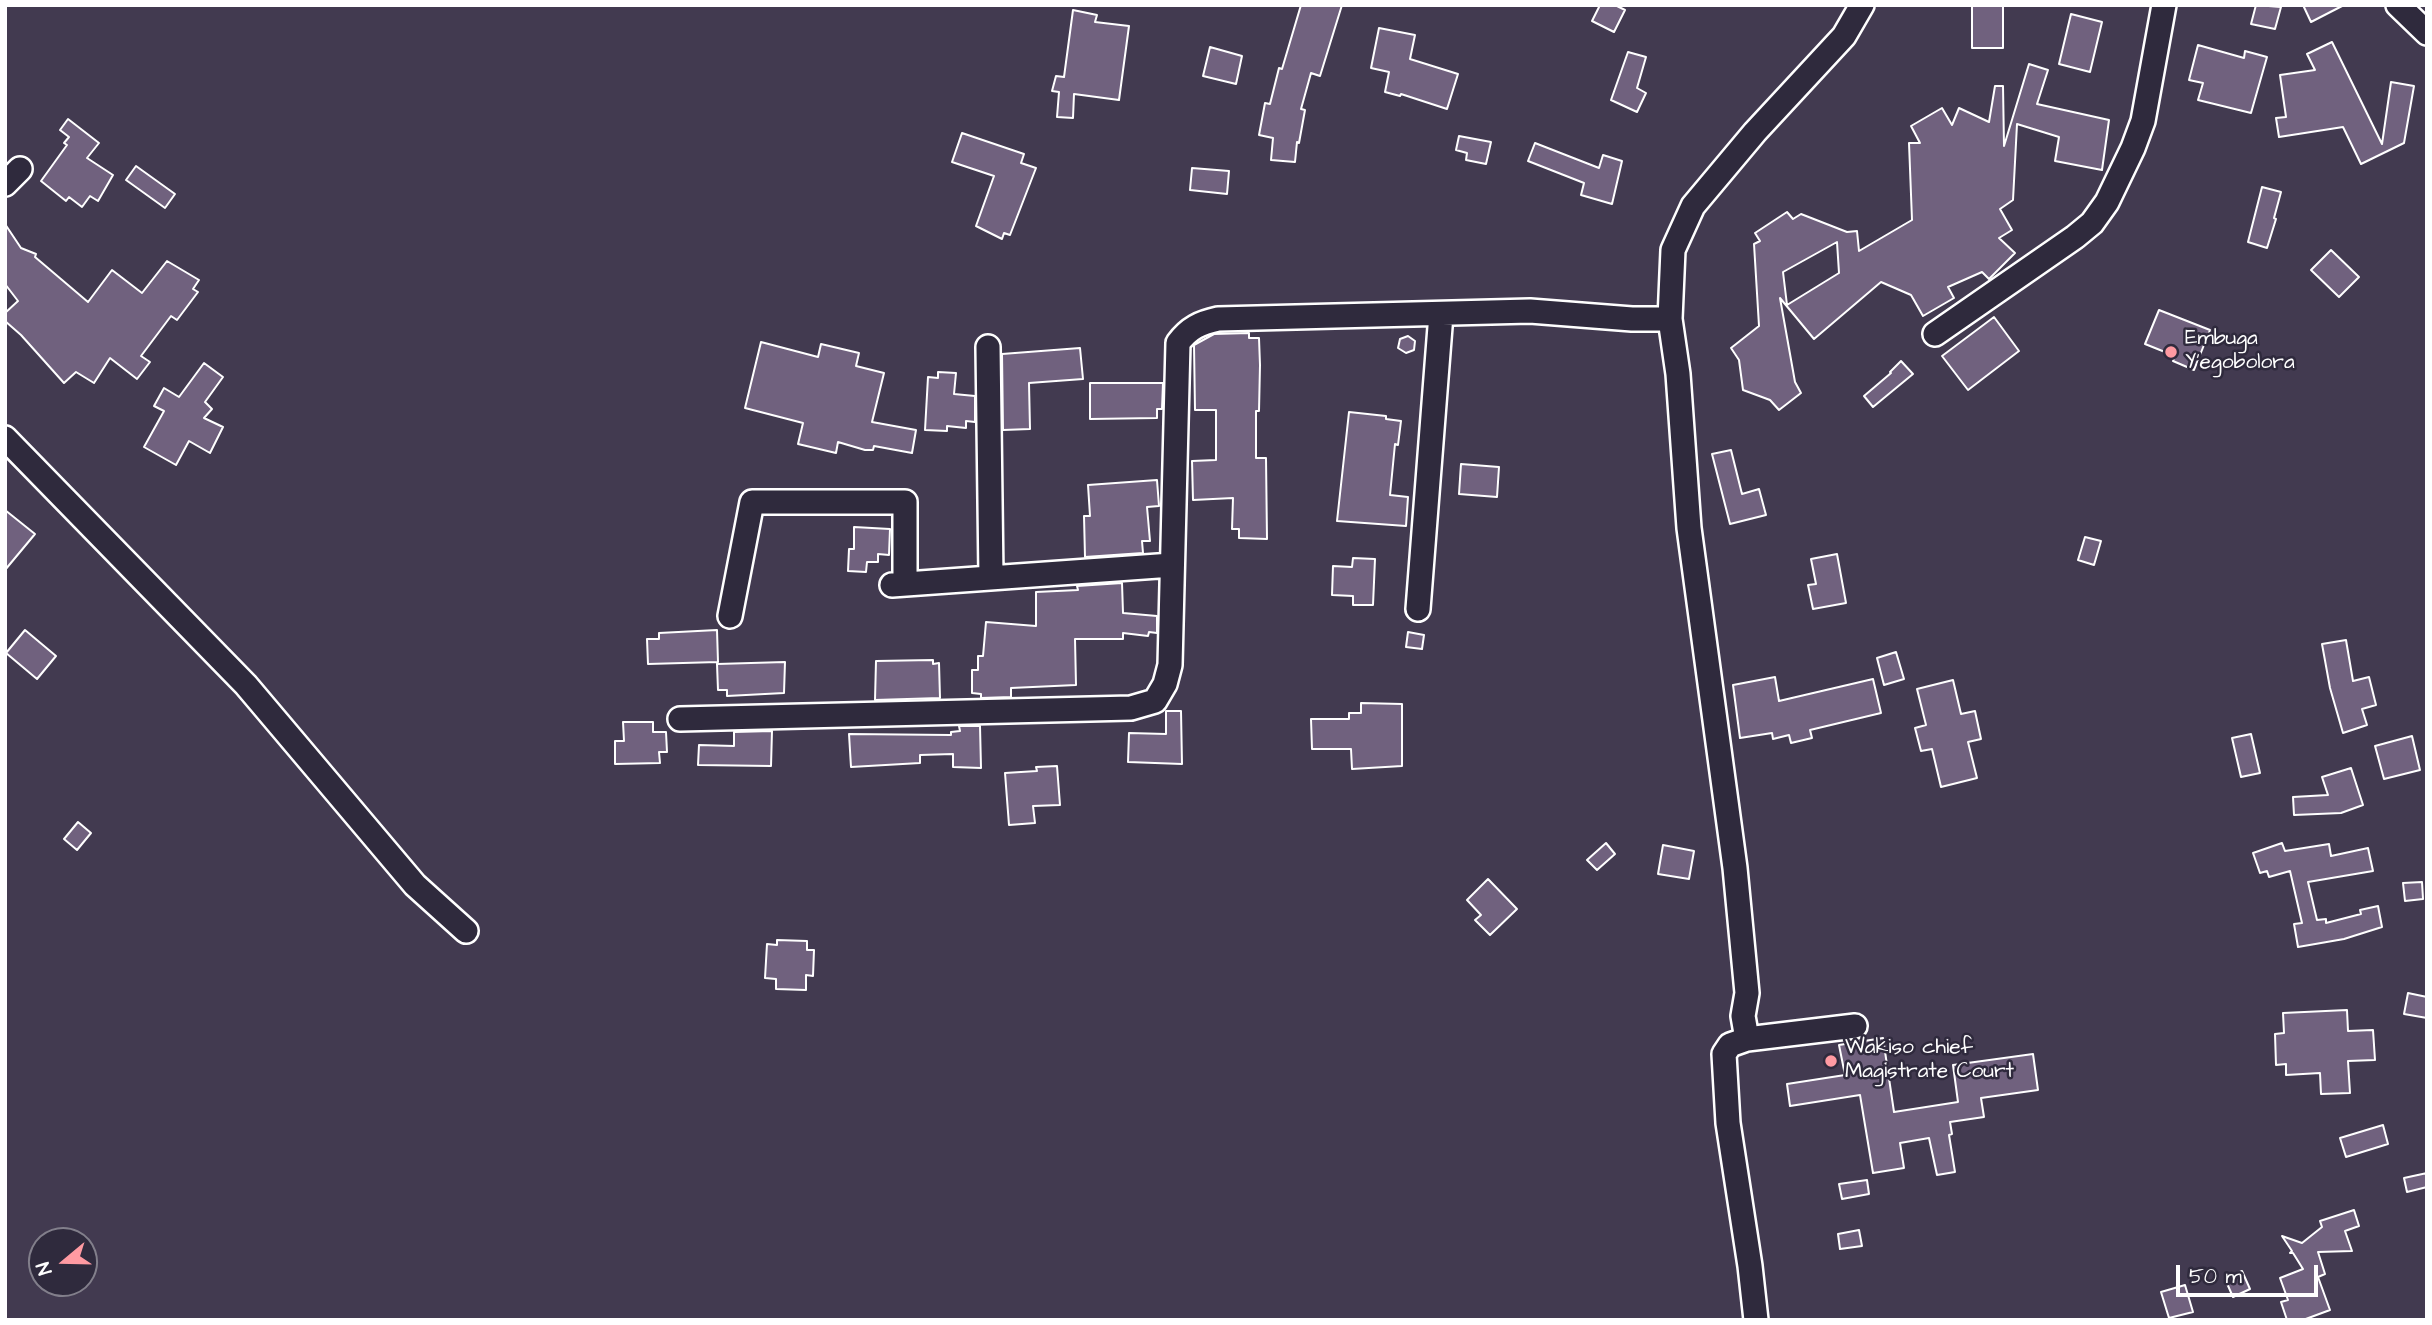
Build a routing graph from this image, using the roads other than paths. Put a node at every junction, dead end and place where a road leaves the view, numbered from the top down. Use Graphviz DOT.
graph roads {
  1 [pos="1862,5"];
  2 [pos="2164,5"];
  3 [pos="2398,5"];
  4 [pos="2427,33"];
  5 [pos="1441,314"];
  6 [pos="1670,319"];
  7 [pos="1936,334"];
  8 [pos="988,347"];
  9 [pos="5,438"];
  10 [pos="1172,565"];
  11 [pos="991,578"];
  12 [pos="1418,609"];
  13 [pos="730,616"];
  14 [pos="680,719"];
  15 [pos="466,931"];
  16 [pos="1855,1026"];
  17 [pos="1747,1039"];
  18 [pos="1756,1320"];
  1 -- 6 [label="street"];
  2 -- 7 [label="street"];
  3 -- 4 [label="street"];
  5 -- 6 [label="street"];
  5 -- 10 [label="street"];
  5 -- 12 [label="street"];
  6 -- 17 [label="street"];
  8 -- 11 [label="street"];
  9 -- 15 [label="street"];
  10 -- 11 [label="street"];
  10 -- 14 [label="street"];
  11 -- 13 [label="street"];
  16 -- 17 [label="street"];
  17 -- 18 [label="street"];
}
